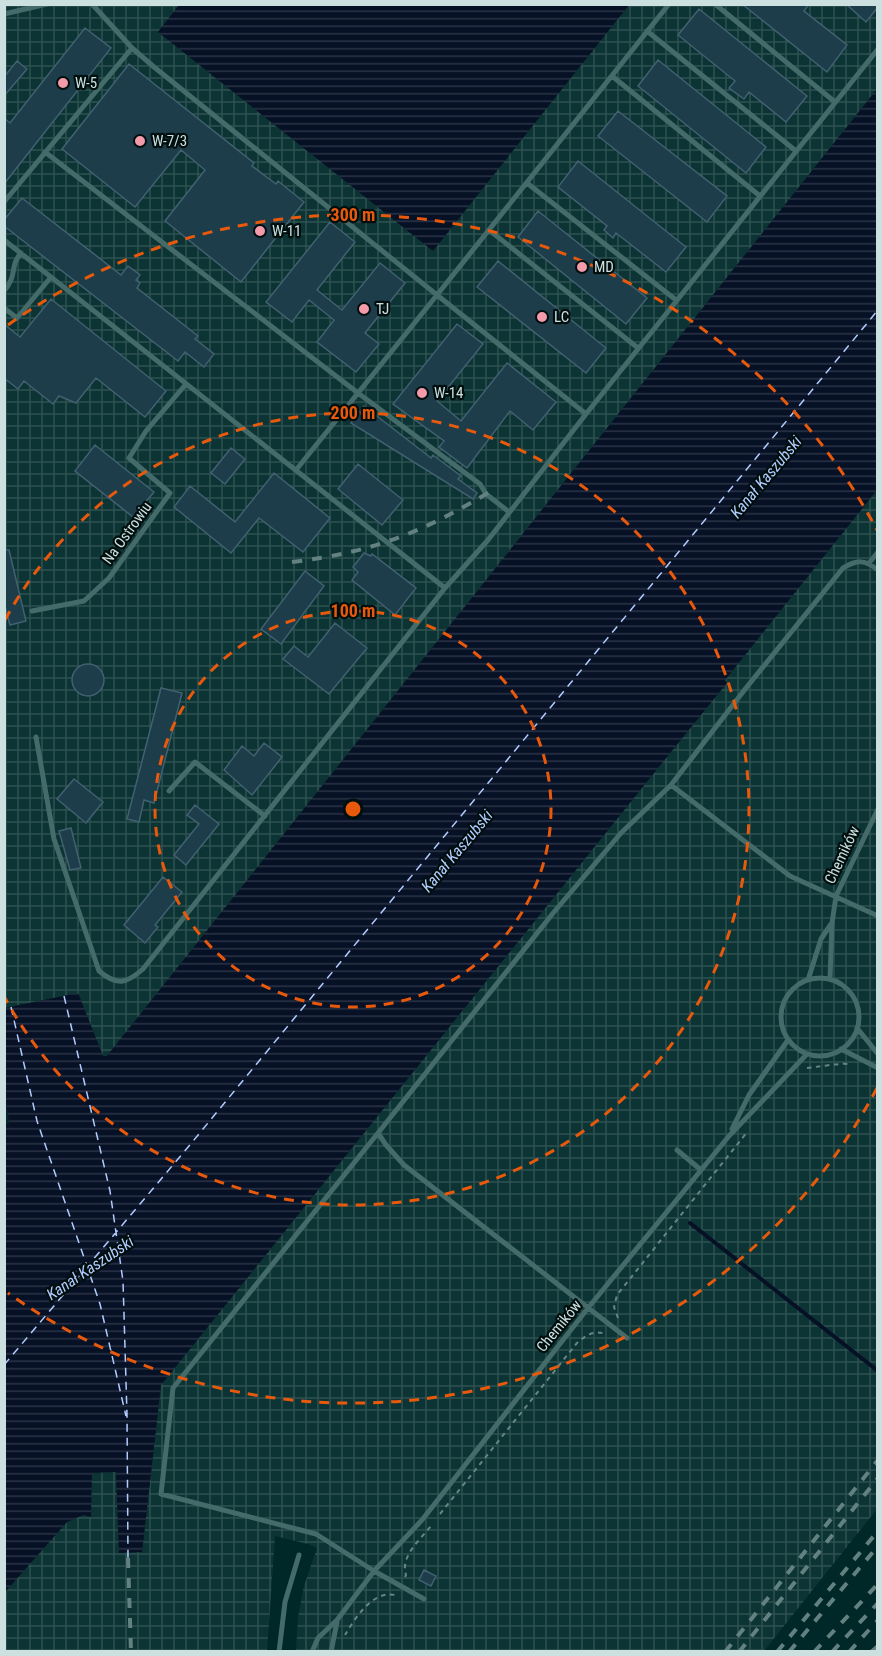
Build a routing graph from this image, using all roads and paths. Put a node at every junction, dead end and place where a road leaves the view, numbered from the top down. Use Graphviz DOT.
graph roads {
  1 [pos="47,4"];
  2 [pos="92,4"];
  3 [pos="669,4"];
  4 [pos="715,4"];
  5 [pos="4,14"];
  6 [pos="647,31"];
  7 [pos="132,48"];
  8 [pos="878,49"];
  9 [pos="612,76"];
  10 [pos="835,102"];
  11 [pos="796,151"];
  12 [pos="45,152"];
  13 [pos="527,183"];
  14 [pos="760,195"];
  15 [pos="4,202"];
  16 [pos="489,230"];
  17 [pos="4,240"];
  18 [pos="21,253"];
  19 [pos="51,277"];
  20 [pos="4,291"];
  21 [pos="437,295"];
  22 [pos="676,300"];
  23 [pos="4,308"];
  24 [pos="638,348"];
  25 [pos="186,384"];
  26 [pos="358,393"];
  27 [pos="586,414"];
  28 [pos="297,470"];
  29 [pos="509,512"];
  30 [pos="878,552"];
  31 [pos="869,563"];
  32 [pos="878,570"];
  33 [pos="445,588"];
  34 [pos="32,611"];
  35 [pos="36,737"];
  36 [pos="671,785"];
  37 [pos="169,791"];
  38 [pos="878,809"];
  39 [pos="265,816"];
  40 [pos="836,896"];
  41 [pos="878,916"];
  42 [pos="832,923"];
  43 [pos="830,979"];
  44 [pos="808,980"];
  45 [pos="857,1028"];
  46 [pos="788,1040"];
  47 [pos="842,1049"];
  48 [pos="807,1054"];
  49 [pos="878,1054"];
  50 [pos="849,1064"];
  51 [pos="878,1068"];
  52 [pos="802,1069"];
  53 [pos="750,1128"];
  54 [pos="378,1133"];
  55 [pos="729,1136"];
  56 [pos="677,1150"];
  57 [pos="701,1170"];
  58 [pos="588,1308"];
  59 [pos="617,1330"];
  60 [pos="627,1338"];
  61 [pos="299,1555"];
  62 [pos="374,1571"];
  63 [pos="406,1575"];
  64 [pos="395,1595"];
  65 [pos="424,1599"];
  66 [pos="337,1620"];
  67 [pos="342,1641"];
  68 [pos="279,1652"];
  69 [pos="312,1652"];
  70 [pos="331,1652"];
  1 -- 5 [label="lane"];
  2 -- 7 [label="lane"];
  3 -- 6 [label="lane"];
  4 -- 10 [label="lane"];
  6 -- 9 [label="lane"];
  6 -- 11 [label="lane"];
  7 -- 12 [label="lane"];
  7 -- 21 [label="lane"];
  8 -- 10 [label="lane"];
  9 -- 13 [label="lane"];
  9 -- 14 [label="lane"];
  10 -- 11 [label="lane"];
  11 -- 14 [label="lane"];
  12 -- 15 [label="lane"];
  12 -- 26 [label="lane"];
  13 -- 16 [label="lane"];
  13 -- 22 [label="lane"];
  14 -- 22 [label="lane"];
  16 -- 21 [label="lane"];
  16 -- 24 [label="lane"];
  17 -- 18 [label="lane"];
  18 -- 19 [label="lane"];
  18 -- 20 [label="lane"];
  19 -- 23 [label="lane"];
  19 -- 25 [label="lane"];
  21 -- 26 [label="lane"];
  21 -- 27 [label="lane"];
  22 -- 24 [label="lane"];
  24 -- 27 [label="lane"];
  25 -- 28 [label="lane"];
  25 -- 34 [label="lane, Na Ostrowiu"];
  26 -- 28 [label="lane"];
  26 -- 29 [label="lane"];
  27 -- 29 [label="lane"];
  28 -- 33 [label="lane"];
  29 -- 33 [label="lane"];
  30 -- 31 [label="lane"];
  31 -- 32 [label="lane"];
  31 -- 36 [label="lane"];
  33 -- 39 [label="lane"];
  35 -- 39 [label="lane"];
  36 -- 40 [label="lane"];
  36 -- 54 [label="lane"];
  37 -- 39 [label="lane"];
  38 -- 40 [label="lane, Chemików"];
  40 -- 41 [label="lane"];
  40 -- 42 [label="lane, Chemików"];
  42 -- 43 [label="lane"];
  42 -- 44 [label="lane, Chemików"];
  43 -- 44 [label="lane"];
  43 -- 45 [label="lane"];
  44 -- 46 [label="lane"];
  45 -- 47 [label="lane"];
  45 -- 49 [label="lane"];
  46 -- 48 [label="lane"];
  46 -- 55 [label="lane"];
  47 -- 48 [label="lane"];
  47 -- 51 [label="lane"];
  48 -- 55 [label="lane, Chemików"];
  50 -- 52 [label="path"];
  53 -- 59 [label="path"];
  54 -- 58 [label="lane"];
  54 -- 62 [label="lane"];
  55 -- 57 [label="lane, Chemików"];
  56 -- 57 [label="lane"];
  57 -- 58 [label="lane, Chemików"];
  58 -- 59 [label="lane"];
  58 -- 62 [label="lane, Chemików"];
  59 -- 60 [label="lane"];
  59 -- 63 [label="path"];
  61 -- 68 [label="lane"];
  62 -- 65 [label="lane"];
  62 -- 66 [label="lane, Chemików"];
  64 -- 67 [label="path"];
  66 -- 69 [label="lane, Chemików"];
  66 -- 70 [label="lane, Chemików"];
}
